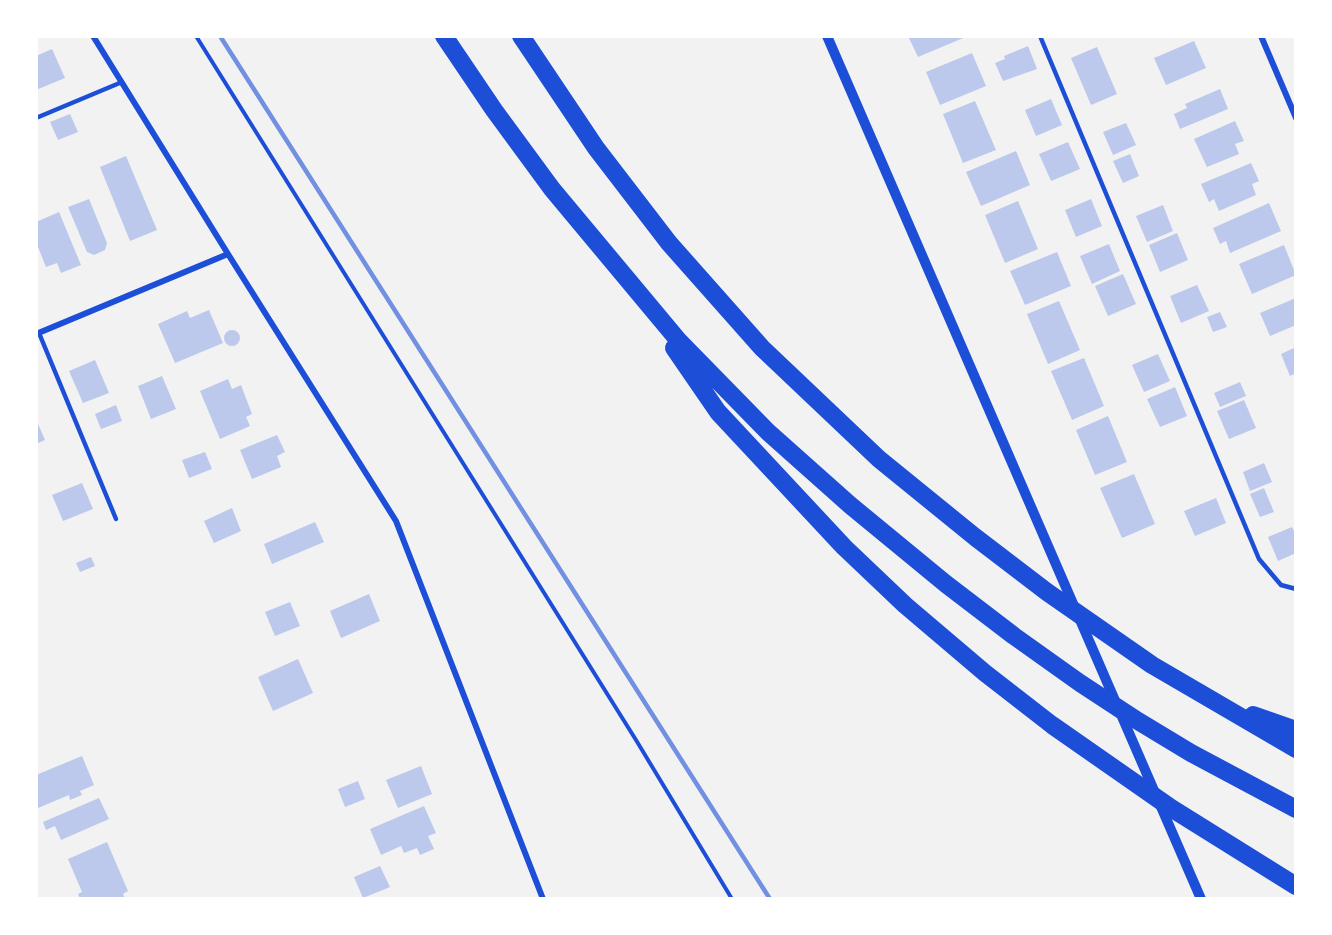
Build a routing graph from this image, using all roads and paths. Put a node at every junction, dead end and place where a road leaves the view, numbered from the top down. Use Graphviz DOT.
graph roads {
  1 [pos="93,36"];
  2 [pos="197,36"];
  3 [pos="444,36"];
  4 [pos="521,36"];
  5 [pos="827,36"];
  6 [pos="1040,36"];
  7 [pos="1261,36"];
  8 [pos="122,82"];
  9 [pos="36,118"];
  10 [pos="1296,118"];
  11 [pos="228,254"];
  12 [pos="627,280"];
  13 [pos="38,333"];
  14 [pos="116,519"];
  15 [pos="1296,589"];
  16 [pos="1204,696"];
  17 [pos="1296,730"];
  18 [pos="1296,749"];
  19 [pos="1296,809"];
  20 [pos="1288,881"];
  21 [pos="543,899"];
  22 [pos="732,899"];
  23 [pos="1201,899"];
  1 -- 8 [label="street"];
  2 -- 22 [label="path"];
  3 -- 12 [label="highway"];
  4 -- 16 [label="highway"];
  5 -- 23 [label="street"];
  6 -- 15 [label="lane"];
  7 -- 10 [label="street"];
  8 -- 9 [label="lane"];
  8 -- 11 [label="street"];
  11 -- 13 [label="street"];
  11 -- 21 [label="street"];
  12 -- 19 [label="highway"];
  12 -- 20 [label="highway"];
  13 -- 14 [label="lane"];
  16 -- 17 [label="highway"];
  16 -- 18 [label="highway"];
}
